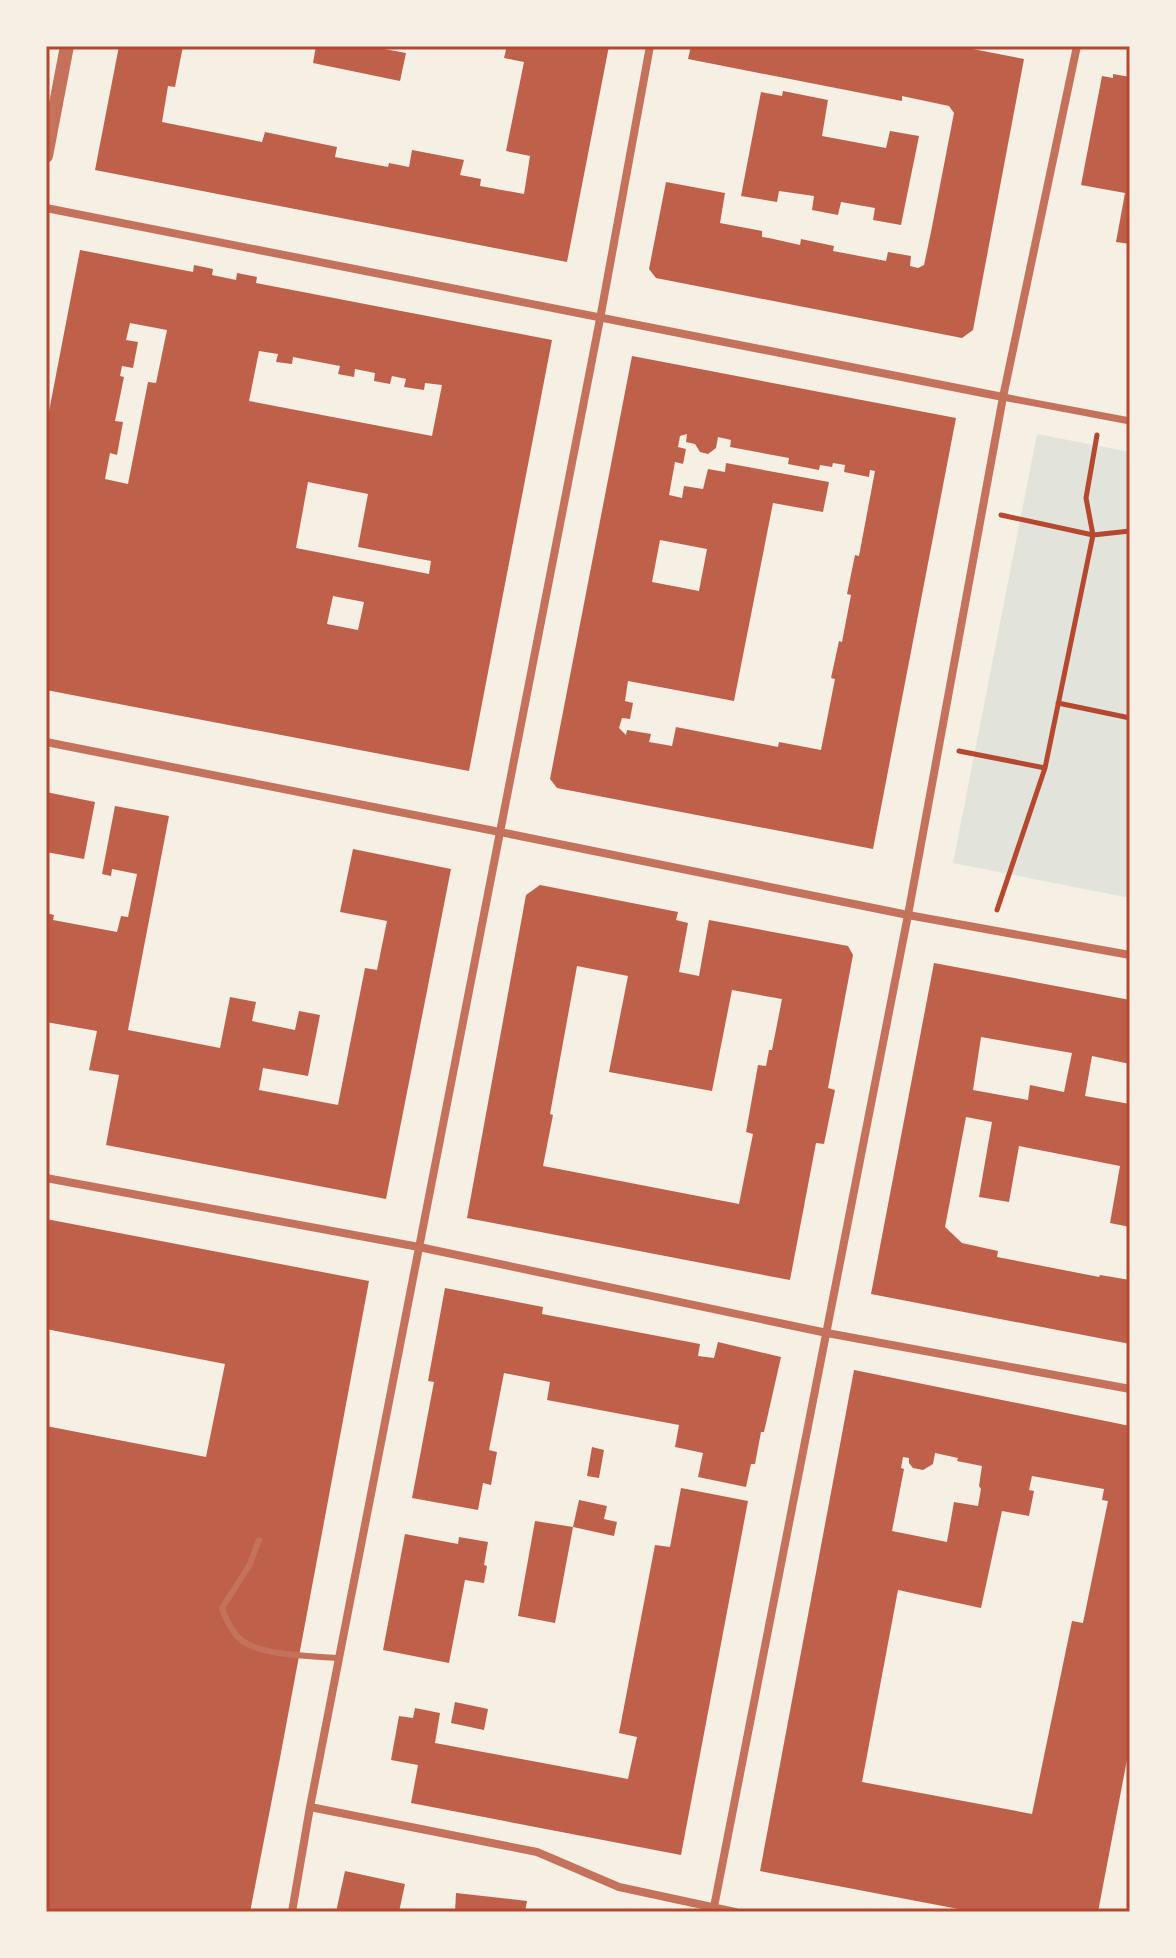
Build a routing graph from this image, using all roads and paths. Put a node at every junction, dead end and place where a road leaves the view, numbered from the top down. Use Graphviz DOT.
graph roads {
  1 [pos="67,46"];
  2 [pos="650,46"];
  3 [pos="1077,46"];
  4 [pos="46,156"];
  5 [pos="46,208"];
  6 [pos="600,319"];
  7 [pos="1003,397"];
  8 [pos="1101,415"];
  9 [pos="1130,421"];
  10 [pos="981,511"];
  11 [pos="1130,531"];
  12 [pos="1093,535"];
  13 [pos="1058,703"];
  14 [pos="1130,718"];
  15 [pos="46,742"];
  16 [pos="939,747"];
  17 [pos="1045,768"];
  18 [pos="500,832"];
  19 [pos="908,915"];
  20 [pos="990,930"];
  21 [pos="1130,955"];
  22 [pos="46,1178"];
  23 [pos="419,1247"];
  24 [pos="827,1333"];
  25 [pos="1130,1389"];
  26 [pos="259,1540"];
  27 [pos="339,1658"];
  28 [pos="310,1807"];
  29 [pos="713,1910"];
  30 [pos="292,1912"];
  31 [pos="735,1912"];
  1 -- 4 [label="street"];
  2 -- 6 [label="street"];
  3 -- 7 [label="street"];
  5 -- 6 [label="street"];
  6 -- 7 [label="street"];
  6 -- 18 [label="street"];
  7 -- 8 [label="street"];
  7 -- 10 [label="street"];
  8 -- 9 [label="street"];
  8 -- 12 [label="path"];
  10 -- 12 [label="path"];
  10 -- 16 [label="street"];
  11 -- 12 [label="path"];
  12 -- 13 [label="path"];
  13 -- 14 [label="path"];
  13 -- 17 [label="path"];
  15 -- 18 [label="street"];
  16 -- 17 [label="path"];
  16 -- 19 [label="street"];
  17 -- 20 [label="path"];
  18 -- 19 [label="street"];
  18 -- 23 [label="street"];
  19 -- 20 [label="street"];
  19 -- 24 [label="street"];
  20 -- 21 [label="street"];
  22 -- 23 [label="street"];
  23 -- 24 [label="street"];
  23 -- 27 [label="street"];
  24 -- 25 [label="street"];
  24 -- 29 [label="street"];
  26 -- 27 [label="lane"];
  27 -- 28 [label="street"];
  28 -- 29 [label="street"];
  28 -- 30 [label="street"];
  29 -- 31 [label="street"];
}
